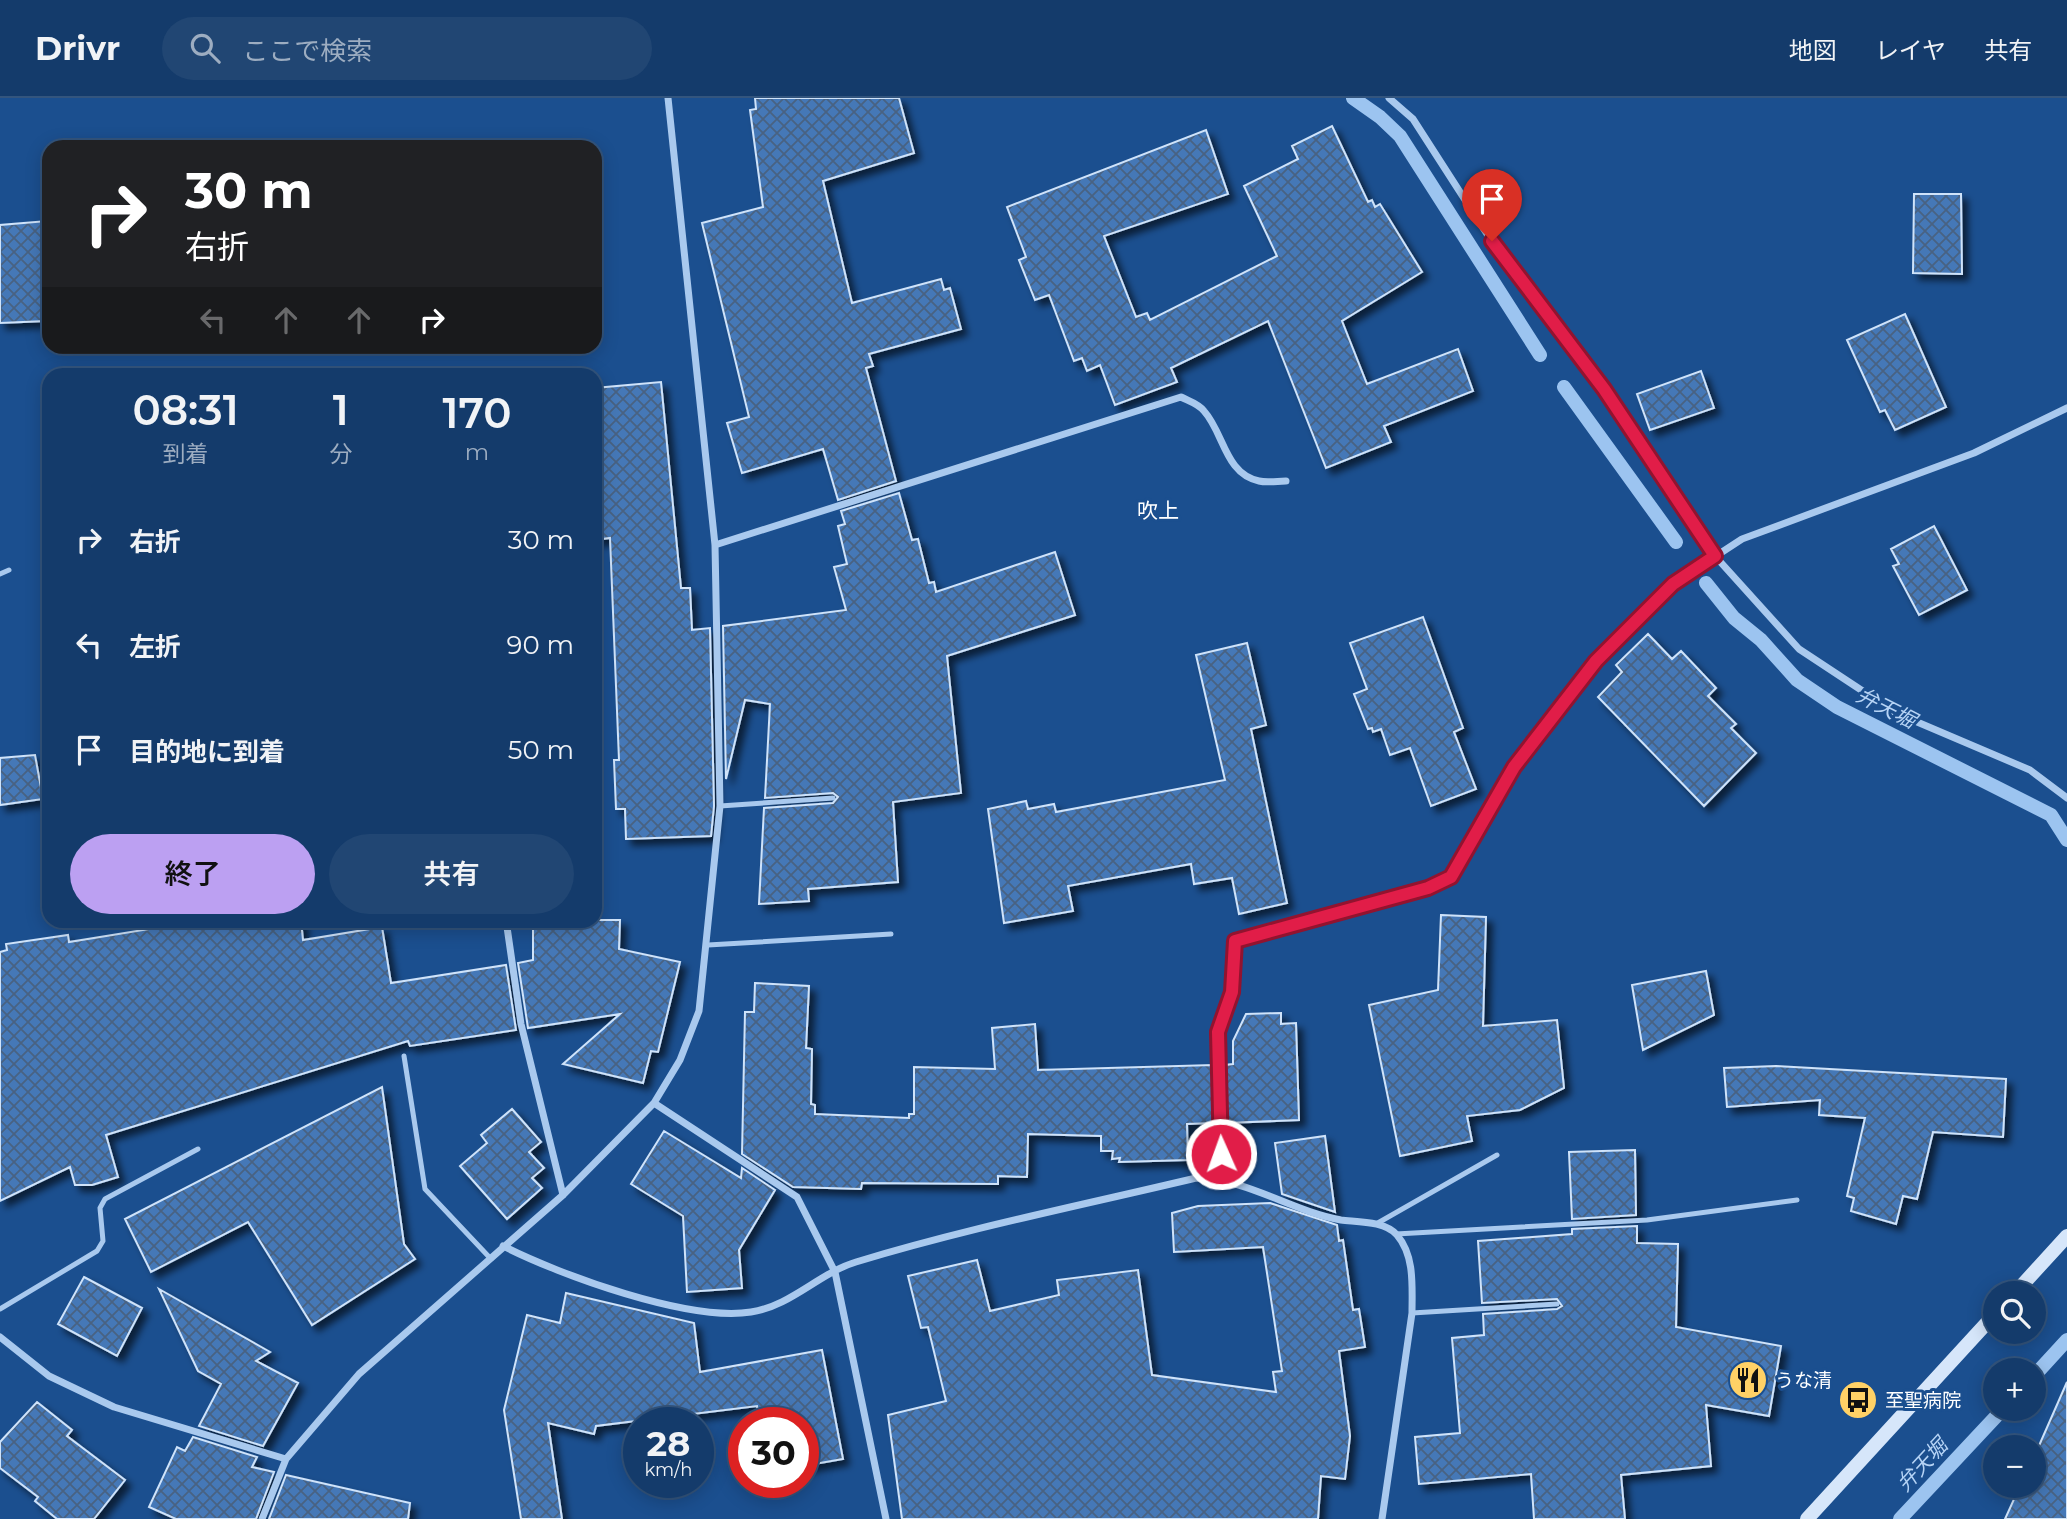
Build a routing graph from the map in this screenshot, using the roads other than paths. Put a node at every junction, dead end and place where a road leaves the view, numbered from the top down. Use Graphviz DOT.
graph roads {
  1 [pos="668,98"];
  2 [pos="1389,98"];
  3 [pos="2067,408"];
  4 [pos="1286,481"];
  5 [pos="715,545"];
  6 [pos="1715,556"];
  7 [pos="9,570"];
  8 [pos="0,575"];
  9 [pos="2067,798"];
  10 [pos="833,799"];
  11 [pos="720,806"];
  12 [pos="507,928"];
  13 [pos="891,934"];
  14 [pos="708,945"];
  15 [pos="404,1056"];
  16 [pos="654,1103"];
  17 [pos="198,1149"];
  18 [pos="1497,1155"];
  19 [pos="1222,1179"];
  20 [pos="563,1195"];
  21 [pos="1797,1200"];
  22 [pos="1376,1224"];
  23 [pos="1396,1234"];
  24 [pos="2067,1236"];
  25 [pos="503,1246"];
  26 [pos="491,1259"];
  27 [pos="835,1272"];
  28 [pos="2026,1281"];
  29 [pos="1558,1304"];
  30 [pos="0,1309"];
  31 [pos="1412,1313"];
  32 [pos="1983,1327"];
  33 [pos="0,1337"];
  34 [pos="286,1459"];
  35 [pos="262,1519"];
  36 [pos="886,1519"];
  37 [pos="1382,1519"];
  38 [pos="1807,1519"];
  1 -- 5 [label="street"];
  2 -- 6 [label="street"];
  3 -- 6 [label="street"];
  4 -- 5 [label="street"];
  5 -- 11 [label="street"];
  6 -- 9 [label="street"];
  6 -- 19 [label="street"];
  7 -- 8 [label="lane"];
  10 -- 11 [label="lane"];
  11 -- 14 [label="street"];
  12 -- 20 [label="street"];
  13 -- 14 [label="lane"];
  14 -- 16 [label="street"];
  15 -- 26 [label="lane"];
  16 -- 20 [label="street"];
  16 -- 27 [label="street"];
  17 -- 30 [label="lane"];
  18 -- 22 [label="lane"];
  19 -- 22 [label="street"];
  19 -- 27 [label="street"];
  20 -- 25 [label="street"];
  21 -- 23 [label="lane"];
  22 -- 23 [label="street"];
  23 -- 31 [label="street"];
  24 -- 28 [label="street"];
  25 -- 26 [label="street"];
  25 -- 27 [label="street"];
  26 -- 34 [label="street"];
  27 -- 36 [label="street"];
  29 -- 31 [label="lane"];
  31 -- 37 [label="street"];
  32 -- 38 [label="street"];
  33 -- 34 [label="street"];
  34 -- 35 [label="street"];
}
